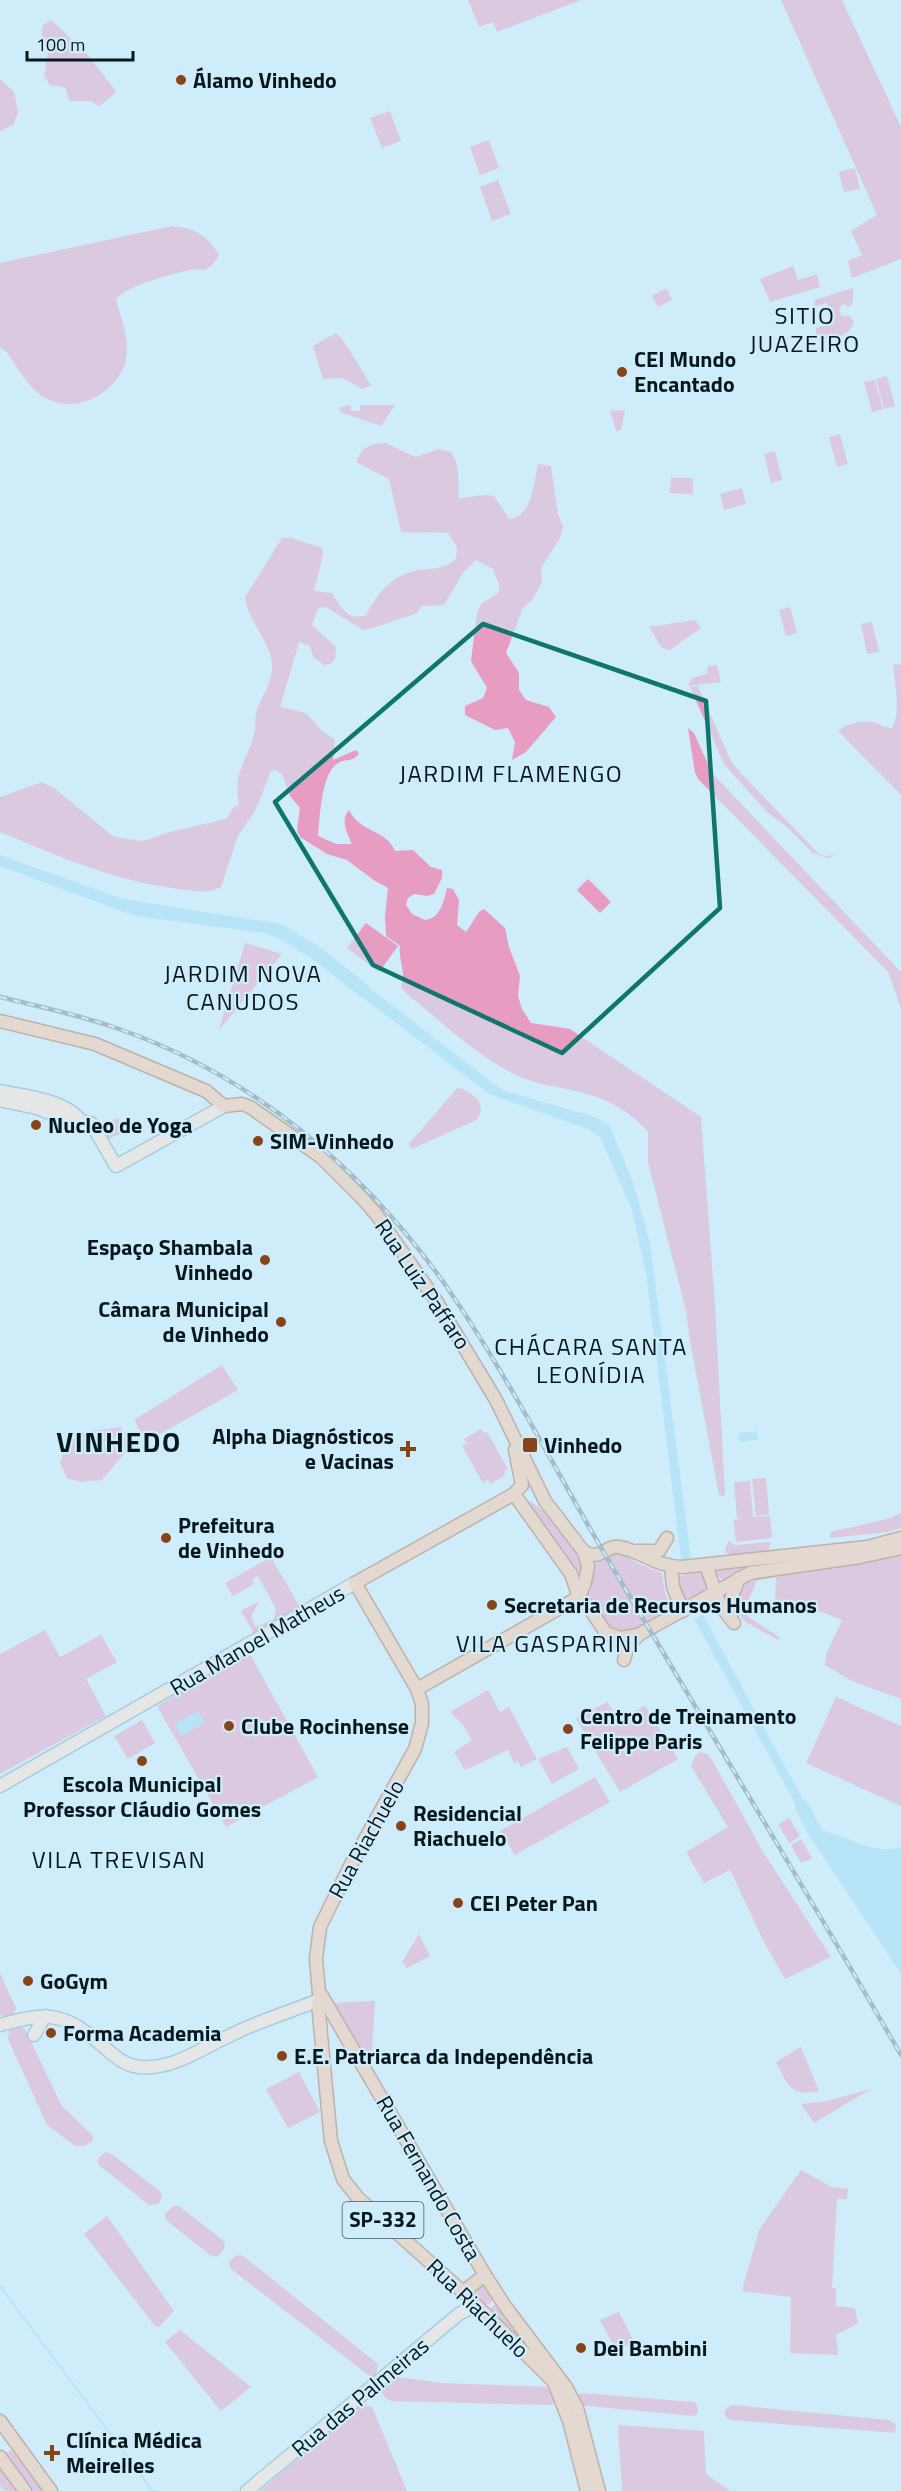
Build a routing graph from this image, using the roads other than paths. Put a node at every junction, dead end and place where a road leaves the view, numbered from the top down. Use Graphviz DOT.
graph roads {
  1 [pos="0,1021"];
  2 [pos="0,1091"];
  3 [pos="0,1100"];
  4 [pos="224,1106"];
  5 [pos="82,1122"];
  6 [pos="510,1431"];
  7 [pos="514,1494"];
  8 [pos="545,1501"];
  9 [pos="667,1538"];
  10 [pos="901,1538"];
  11 [pos="901,1548"];
  12 [pos="628,1549"];
  13 [pos="584,1552"];
  14 [pos="656,1552"];
  15 [pos="794,1556"];
  16 [pos="706,1565"];
  17 [pos="668,1566"];
  18 [pos="779,1567"];
  19 [pos="587,1572"];
  20 [pos="571,1574"];
  21 [pos="739,1578"];
  22 [pos="355,1583"];
  23 [pos="714,1592"];
  24 [pos="579,1597"];
  25 [pos="697,1603"];
  26 [pos="683,1611"];
  27 [pos="731,1618"];
  28 [pos="638,1635"];
  29 [pos="624,1660"];
  30 [pos="417,1689"];
  31 [pos="0,1786"];
  32 [pos="318,1999"];
  33 [pos="45,2016"];
  34 [pos="335,2017"];
  35 [pos="319,2021"];
  36 [pos="0,2025"];
  37 [pos="34,2035"];
  38 [pos="484,2275"];
  39 [pos="463,2292"];
  40 [pos="497,2293"];
  41 [pos="475,2306"];
  42 [pos="0,2421"];
  43 [pos="14,2442"];
  44 [pos="2,2459"];
  45 [pos="25,2491"];
  46 [pos="51,2491"];
  47 [pos="248,2491"];
  48 [pos="587,2491"];
  49 [pos="599,2491"];
  1 -- 4 [label="main road"];
  2 -- 5 [label="main road"];
  3 -- 5 [label="main road"];
  4 -- 5 [label="main road"];
  4 -- 6 [label="main road, Rua Luiz Paffaro"];
  6 -- 7 [label="main road"];
  6 -- 8 [label="main road, Rua Luiz Paffaro"];
  7 -- 8 [label="main road"];
  7 -- 20 [label="main road"];
  7 -- 22 [label="main road, Rua Manoel Matheus"];
  8 -- 13 [label="main road, Rua Luiz Paffaro"];
  9 -- 14 [label="main road"];
  10 -- 15 [label="main road"];
  11 -- 18 [label="main road"];
  12 -- 13 [label="main road"];
  12 -- 14 [label="main road"];
  12 -- 17 [label="main road"];
  13 -- 19 [label="main road"];
  14 -- 17 [label="main road"];
  15 -- 16 [label="main road"];
  15 -- 18 [label="main road"];
  16 -- 17 [label="main road"];
  16 -- 23 [label="main road"];
  17 -- 26 [label="main road"];
  18 -- 21 [label="main road"];
  19 -- 20 [label="main road"];
  19 -- 24 [label="main road"];
  20 -- 24 [label="main road"];
  21 -- 23 [label="main road"];
  21 -- 27 [label="main road"];
  22 -- 30 [label="main road"];
  22 -- 31 [label="main road, Rua Manoel Matheus"];
  23 -- 25 [label="main road"];
  23 -- 27 [label="main road"];
  24 -- 28 [label="main road"];
  24 -- 30 [label="main road"];
  25 -- 26 [label="main road"];
  25 -- 27 [label="main road"];
  26 -- 28 [label="main road"];
  28 -- 29 [label="main road"];
  30 -- 32 [label="main road, Rua Riachuelo"];
  32 -- 33 [label="main road"];
  32 -- 34 [label="main road, Rua Fernando Costa / SP-332"];
  32 -- 35 [label="main road, Rua Riachuelo / SP-332"];
  33 -- 36 [label="main road"];
  33 -- 37 [label="main road"];
  34 -- 35 [label="main road"];
  34 -- 38 [label="main road, Rua Fernando Costa / SP-332"];
  35 -- 39 [label="main road, Rua Riachuelo / SP-332"];
  38 -- 39 [label="main road"];
  38 -- 40 [label="main road, Rua Fernando Costa / SP-332"];
  39 -- 41 [label="main road, Rua Riachuelo / SP-332"];
  40 -- 41 [label="main road"];
  40 -- 49 [label="main road, Rua Fernando Costa / SP-332"];
  41 -- 47 [label="main road, Rua das Palmeiras"];
  41 -- 48 [label="main road, Rua Riachuelo / SP-332"];
  42 -- 43 [label="main road"];
  43 -- 44 [label="main road"];
  43 -- 46 [label="main road"];
  44 -- 45 [label="main road"];
}
